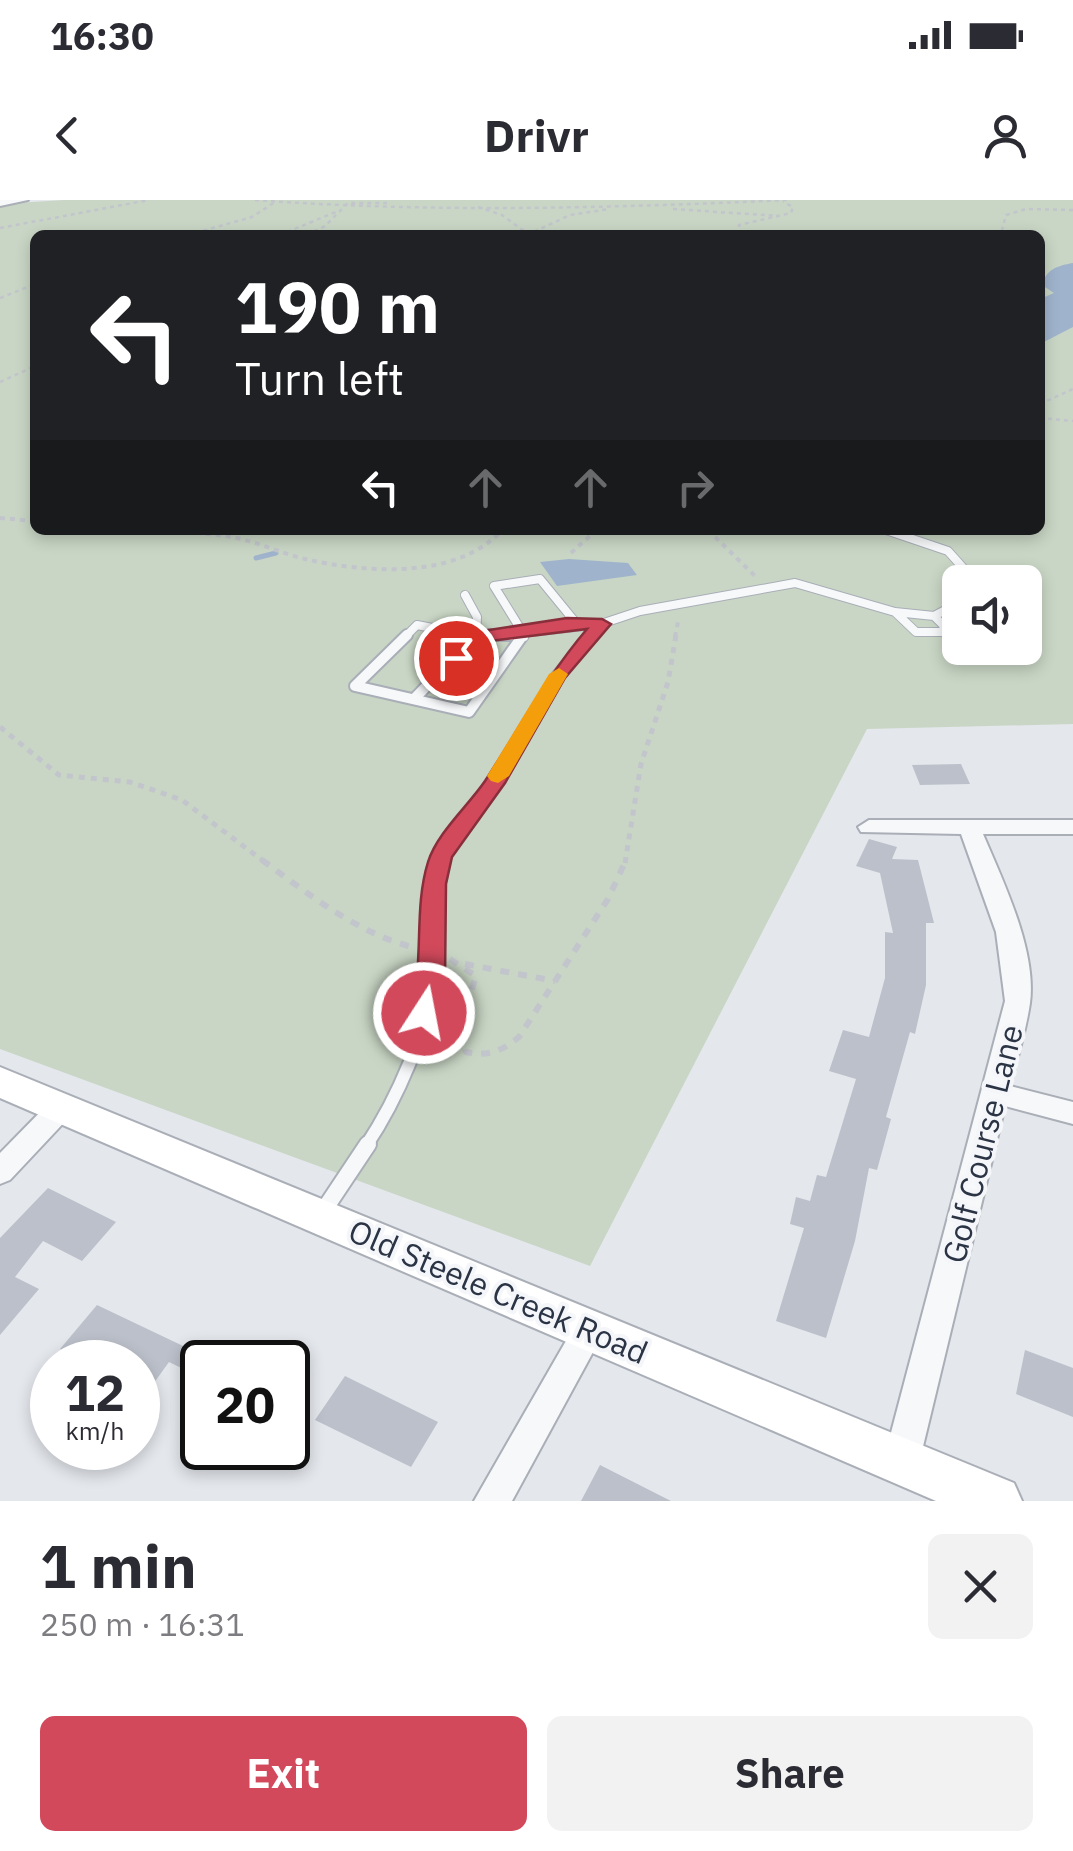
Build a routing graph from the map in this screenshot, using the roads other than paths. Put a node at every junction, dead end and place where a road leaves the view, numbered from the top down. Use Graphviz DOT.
graph roads {
  1 [pos="22,200"];
  2 [pos="0,202"];
  3 [pos="901,535"];
  4 [pos="961,565"];
  5 [pos="466,595"];
  6 [pos="942,611"];
  7 [pos="895,612"];
  8 [pos="934,616"];
  9 [pos="576,624"];
  10 [pos="602,624"];
  11 [pos="523,632"];
  12 [pos="476,637"];
  13 [pos="414,699"];
  14 [pos="869,827"];
  15 [pos="1073,827"];
  16 [pos="970,828"];
  17 [pos="0,1082"];
  18 [pos="997,1093"];
  19 [pos="62,1107"];
  20 [pos="1073,1114"];
  21 [pos="0,1172"];
  22 [pos="320,1216"];
  23 [pos="589,1330"];
  24 [pos="901,1463"];
  25 [pos="492,1501"];
  26 [pos="996,1501"];
  1 -- 2 [label="street"];
  3 -- 4 [label="lane"];
  5 -- 12 [label="lane"];
  6 -- 8 [label="lane"];
  7 -- 8 [label="lane"];
  7 -- 8 [label="lane"];
  7 -- 10 [label="lane"];
  9 -- 10 [label="lane"];
  9 -- 11 [label="lane"];
  9 -- 11 [label="lane"];
  10 -- 22 [label="lane"];
  11 -- 12 [label="lane"];
  11 -- 13 [label="lane"];
  12 -- 13 [label="lane"];
  12 -- 13 [label="lane"];
  14 -- 16 [label="street"];
  15 -- 16 [label="street"];
  16 -- 18 [label="street, Golf Course Lane"];
  17 -- 19 [label="main road, Old Steele Creek Road"];
  18 -- 20 [label="street"];
  18 -- 24 [label="street, Golf Course Lane"];
  19 -- 21 [label="street"];
  19 -- 22 [label="main road, Old Steele Creek Road"];
  22 -- 23 [label="main road, Old Steele Creek Road"];
  23 -- 24 [label="main road, Old Steele Creek Road"];
  23 -- 25 [label="street"];
  24 -- 26 [label="main road, Old Steele Creek Road"];
}
